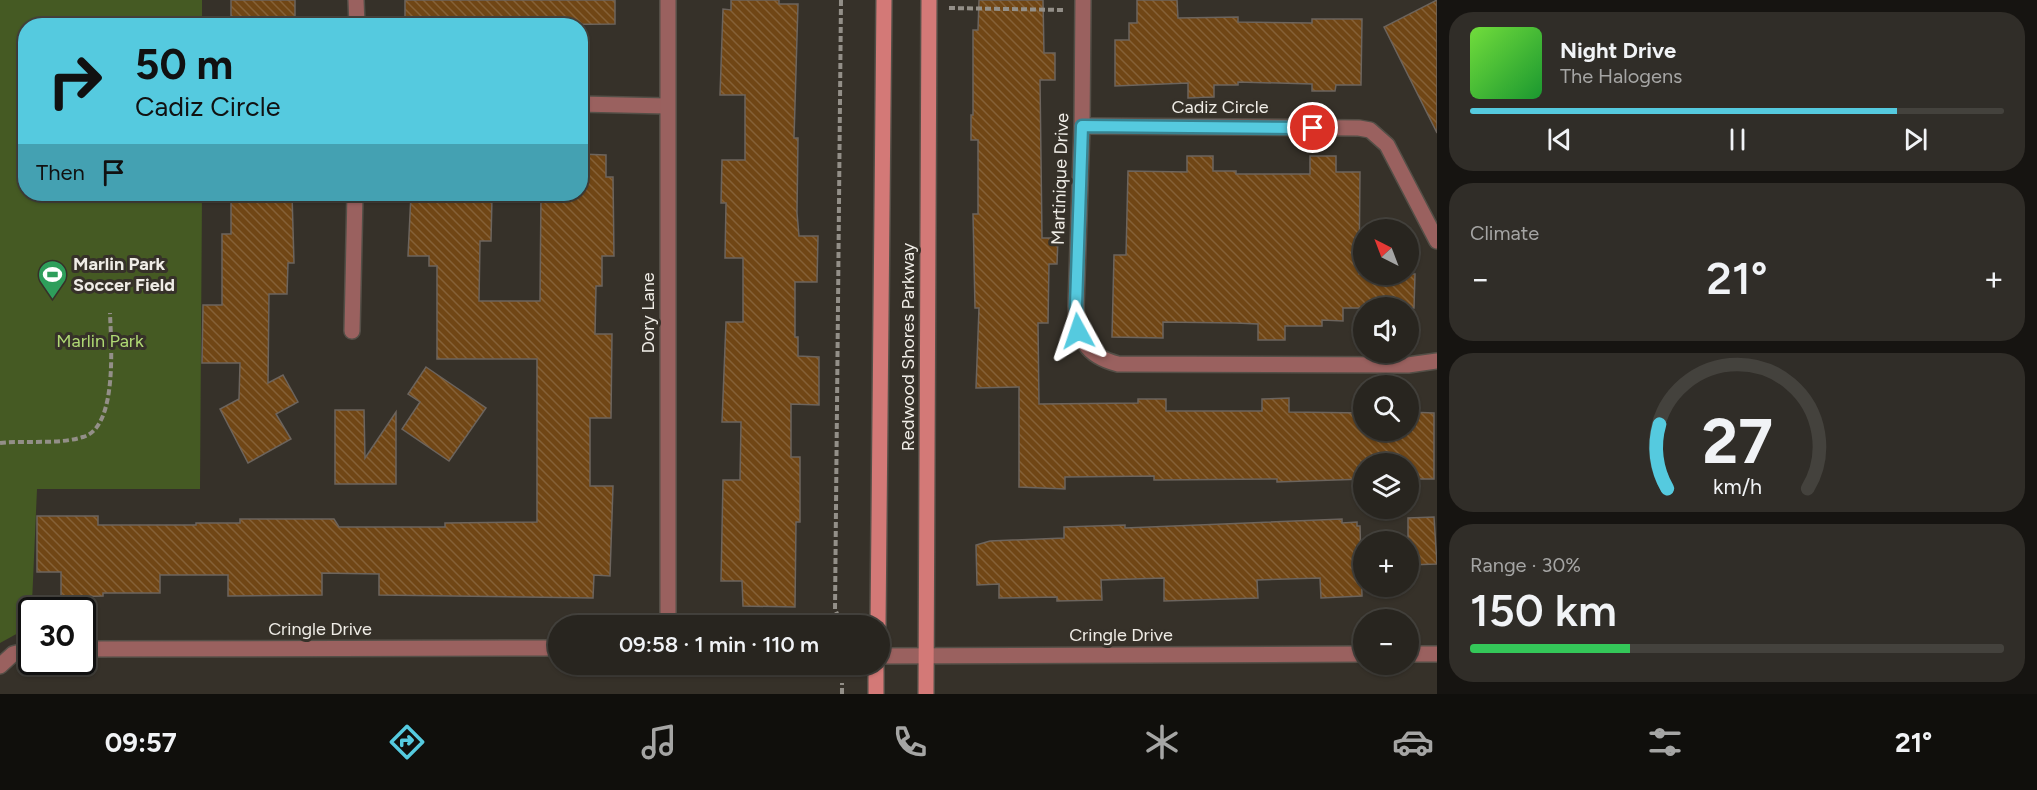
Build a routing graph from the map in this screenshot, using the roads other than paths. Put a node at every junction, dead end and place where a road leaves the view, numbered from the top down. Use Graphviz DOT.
graph roads {
  1 [pos="356,0"];
  2 [pos="668,0"];
  3 [pos="884,0"];
  4 [pos="929,4"];
  5 [pos="1083,5"];
  6 [pos="357,18"];
  7 [pos="588,104"];
  8 [pos="667,106"];
  9 [pos="1082,126"];
  10 [pos="355,201"];
  11 [pos="1437,241"];
  12 [pos="352,331"];
  13 [pos="1437,361"];
  14 [pos="668,615"];
  15 [pos="878,615"];
  16 [pos="548,648"];
  17 [pos="96,649"];
  18 [pos="18,653"];
  19 [pos="926,654"];
  20 [pos="1353,654"];
  21 [pos="1419,654"];
  22 [pos="1437,654"];
  23 [pos="890,656"];
  24 [pos="0,666"];
  25 [pos="876,675"];
  26 [pos="876,694"];
  27 [pos="926,694"];
  1 -- 6 [label="street"];
  2 -- 8 [label="street, Dory Lane"];
  3 -- 15 [label="main road, Redwood Shores Parkway"];
  4 -- 19 [label="main road, Redwood Shores Parkway"];
  5 -- 9 [label="street, Martinique Drive"];
  7 -- 8 [label="street"];
  8 -- 14 [label="street, Dory Lane"];
  9 -- 11 [label="street, Cadiz Circle"];
  9 -- 13 [label="street, Martinique Drive"];
  10 -- 12 [label="street"];
  16 -- 17 [label="street, Cringle Drive"];
  18 -- 24 [label="street"];
  19 -- 20 [label="street, Cringle Drive"];
  19 -- 23 [label="street, Cringle Drive"];
  19 -- 27 [label="main road, Redwood Shores Parkway"];
  21 -- 22 [label="street"];
  25 -- 26 [label="main road"];
}
